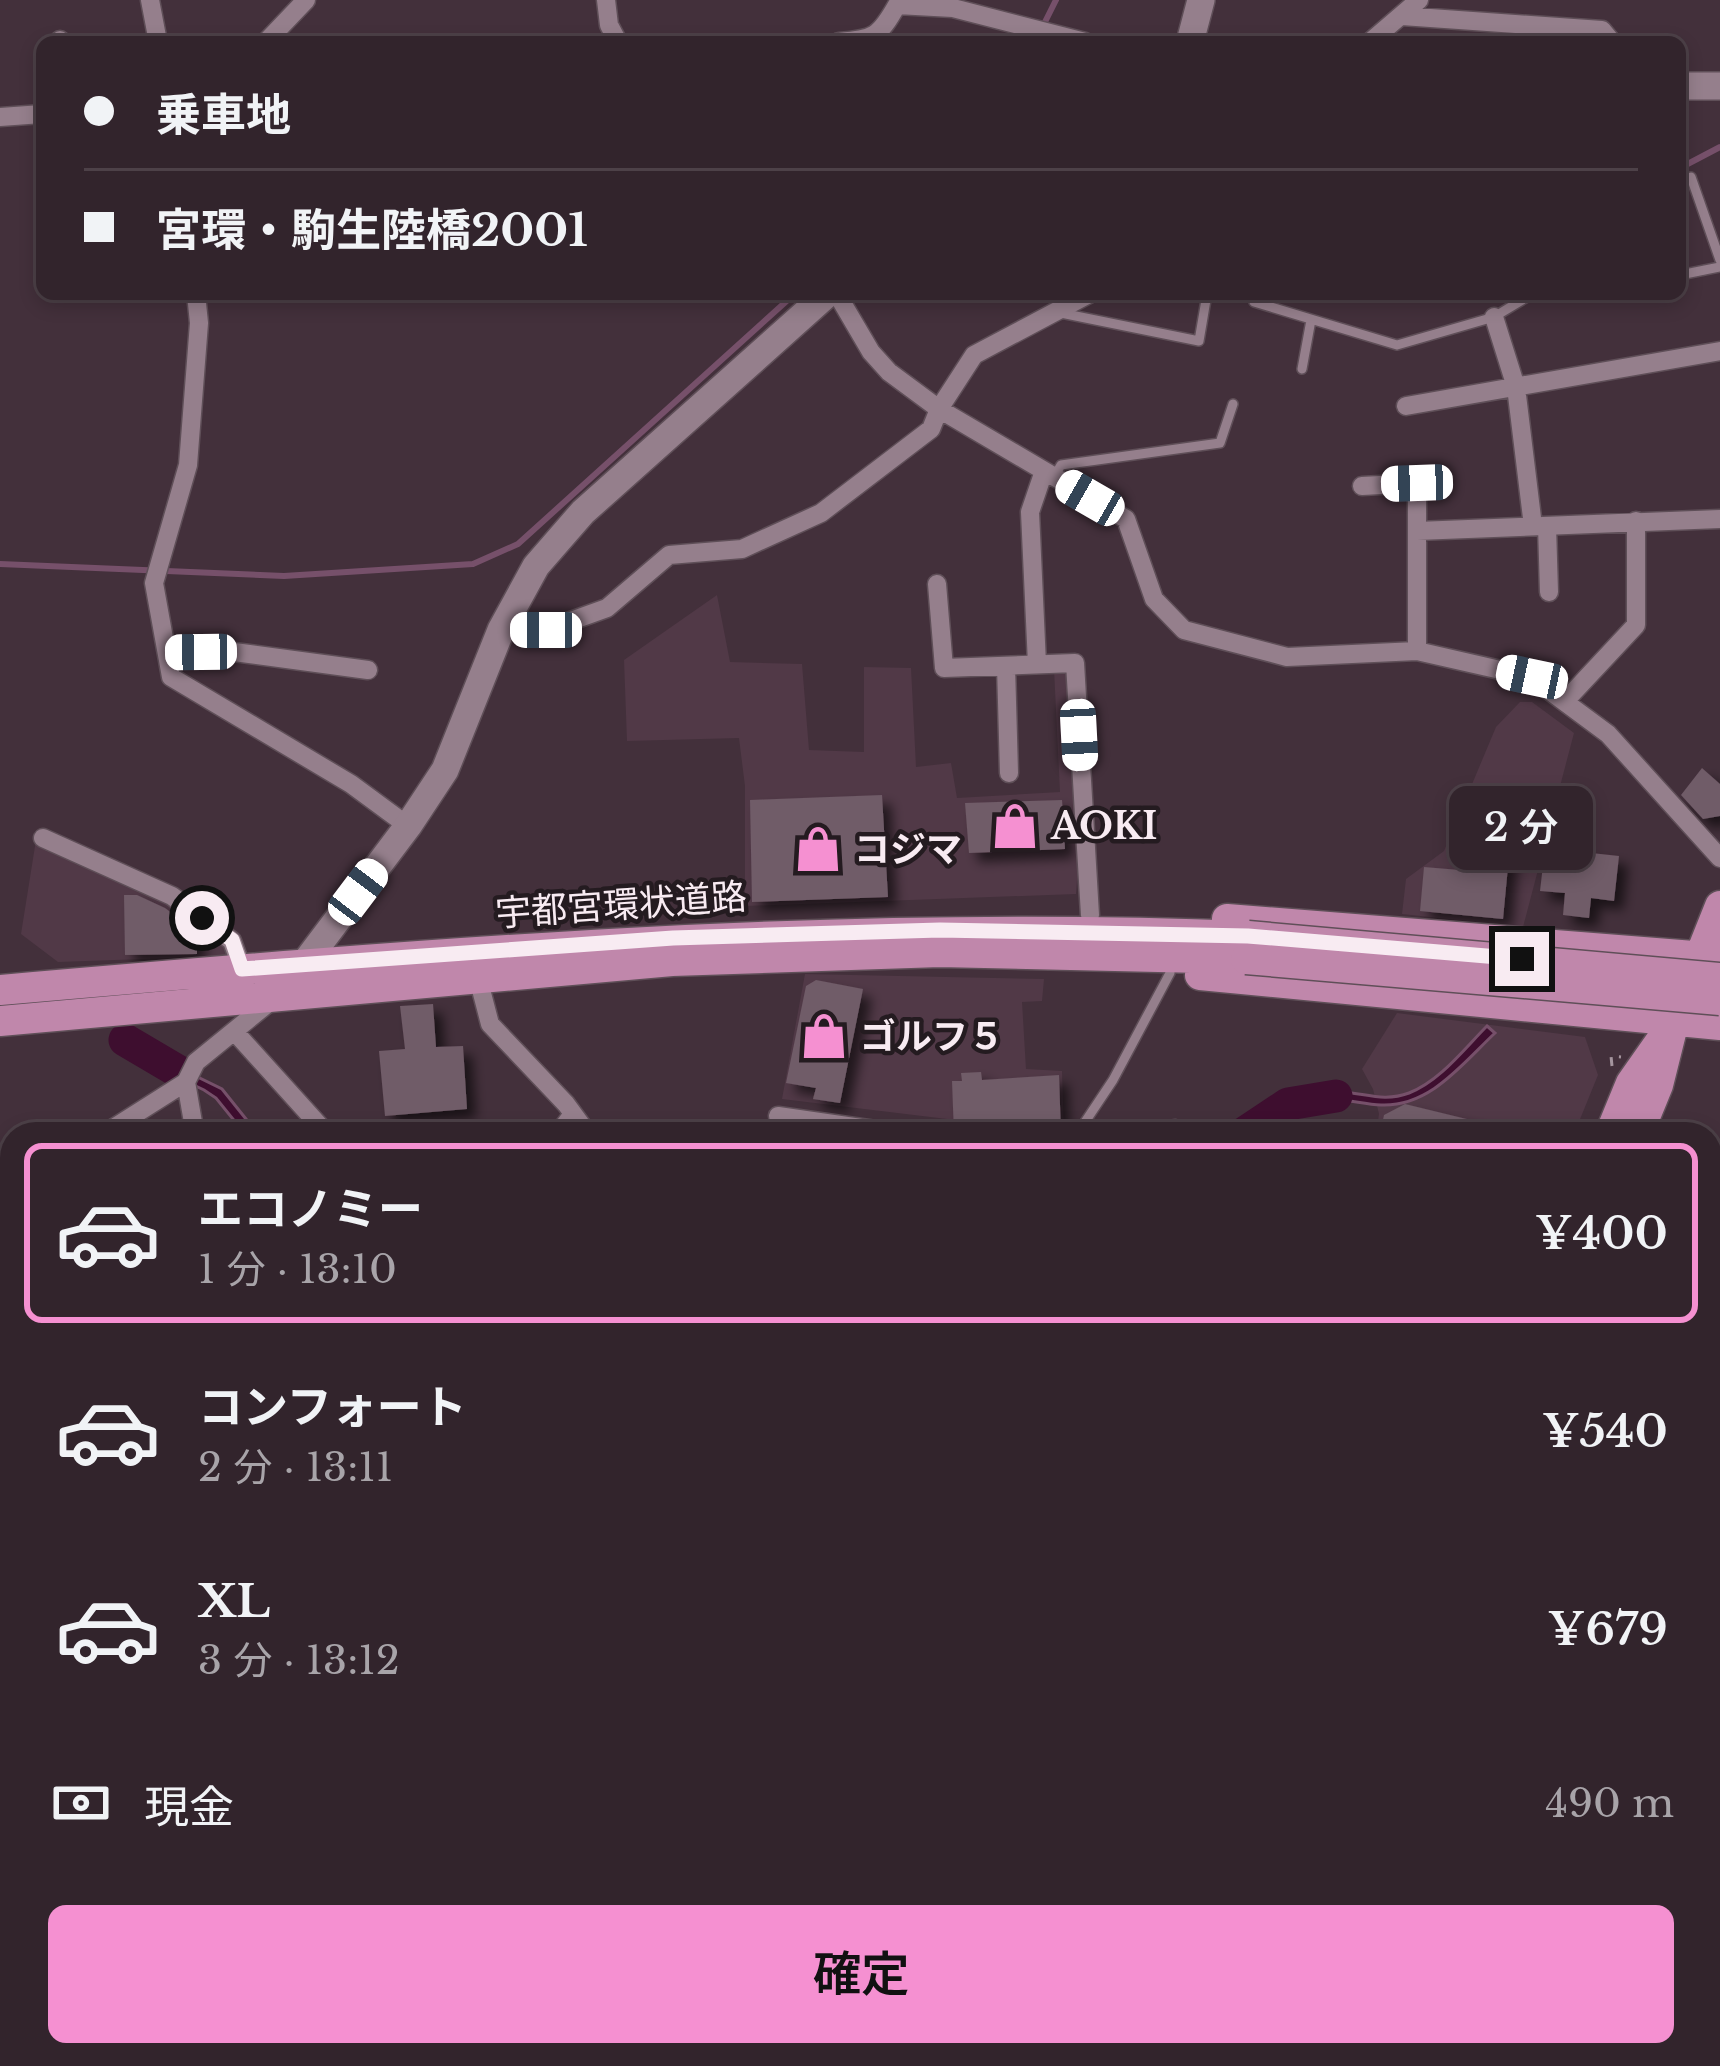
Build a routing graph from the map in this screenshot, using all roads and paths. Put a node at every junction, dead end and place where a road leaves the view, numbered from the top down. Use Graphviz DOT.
graph roads {
  1 [pos="150,0"];
  2 [pos="307,0"];
  3 [pos="606,0"];
  4 [pos="1201,0"];
  5 [pos="1418,0"];
  6 [pos="955,4"];
  7 [pos="1402,16"];
  8 [pos="994,20"];
  9 [pos="157,36"];
  10 [pos="272,36"];
  11 [pos="615,36"];
  12 [pos="874,36"];
  13 [pos="986,36"];
  14 [pos="1061,36"];
  15 [pos="1192,36"];
  16 [pos="1377,36"];
  17 [pos="1607,36"];
  18 [pos="1686,86"];
  19 [pos="1720,86"];
  20 [pos="36,114"];
  21 [pos="0,117"];
  22 [pos="1686,179"];
  23 [pos="1720,264"];
  24 [pos="1686,273"];
  25 [pos="197,300"];
  26 [pos="820,300"];
  27 [pos="841,300"];
  28 [pos="1078,300"];
  29 [pos="1207,300"];
  30 [pos="1522,300"];
  31 [pos="1254,302"];
  32 [pos="1055,312"];
  33 [pos="1494,316"];
  34 [pos="1311,320"];
  35 [pos="1720,351"];
  36 [pos="1302,369"];
  37 [pos="1516,387"];
  38 [pos="1233,404"];
  39 [pos="1406,406"];
  40 [pos="939,410"];
  41 [pos="1049,474"];
  42 [pos="1361,486"];
  43 [pos="1720,519"];
  44 [pos="1636,521"];
  45 [pos="1540,526"];
  46 [pos="1417,532"];
  47 [pos="937,584"];
  48 [pos="1550,592"];
  49 [pos="501,630"];
  50 [pos="167,652"];
  51 [pos="1417,652"];
  52 [pos="1037,664"];
  53 [pos="1006,665"];
  54 [pos="368,670"];
  55 [pos="1565,701"];
  56 [pos="1009,773"];
  57 [pos="408,826"];
  58 [pos="43,838"];
  59 [pos="1720,858"];
  60 [pos="1720,907"];
  61 [pos="1090,915"];
  62 [pos="940,941"];
  63 [pos="1247,947"];
  64 [pos="306,963"];
  65 [pos="1713,964"];
  66 [pos="242,969"];
  67 [pos="1170,973"];
  68 [pos="478,978"];
  69 [pos="0,990"];
  70 [pos="276,997"];
  71 [pos="1720,1000"];
  72 [pos="0,1021"];
  73 [pos="1674,1021"];
  74 [pos="1720,1025"];
  75 [pos="234,1031"];
  76 [pos="186,1082"];
  77 [pos="573,1114"];
  78 [pos="778,1115"];
  79 [pos="123,1122"];
  80 [pos="193,1122"];
  81 [pos="316,1122"];
  82 [pos="567,1122"];
  83 [pos="579,1122"];
  84 [pos="824,1122"];
  85 [pos="1085,1122"];
  86 [pos="1615,1122"];
  87 [pos="1643,1122"];
  1 -- 9 [label="street"];
  2 -- 10 [label="street"];
  3 -- 11 [label="street"];
  4 -- 15 [label="street"];
  5 -- 7 [label="street"];
  6 -- 8 [label="street"];
  6 -- 12 [label="street"];
  7 -- 16 [label="street"];
  7 -- 17 [label="street"];
  8 -- 13 [label="street"];
  8 -- 14 [label="street"];
  18 -- 19 [label="street"];
  20 -- 21 [label="street"];
  22 -- 23 [label="lane"];
  23 -- 24 [label="lane"];
  25 -- 50 [label="street"];
  26 -- 49 [label="street"];
  27 -- 40 [label="street"];
  28 -- 32 [label="street"];
  29 -- 32 [label="lane"];
  30 -- 33 [label="lane"];
  31 -- 34 [label="lane"];
  32 -- 40 [label="street"];
  33 -- 34 [label="lane"];
  33 -- 37 [label="street"];
  34 -- 36 [label="lane"];
  35 -- 37 [label="street"];
  37 -- 39 [label="street"];
  37 -- 45 [label="street"];
  38 -- 41 [label="lane"];
  40 -- 41 [label="street"];
  40 -- 49 [label="street"];
  41 -- 51 [label="street"];
  41 -- 52 [label="street"];
  42 -- 46 [label="street"];
  43 -- 44 [label="street"];
  44 -- 45 [label="street"];
  44 -- 55 [label="street"];
  45 -- 46 [label="street"];
  45 -- 48 [label="street"];
  46 -- 51 [label="street"];
  47 -- 53 [label="street"];
  49 -- 57 [label="street"];
  50 -- 54 [label="street"];
  50 -- 57 [label="street"];
  51 -- 55 [label="street"];
  52 -- 53 [label="street"];
  52 -- 61 [label="street"];
  53 -- 56 [label="street"];
  55 -- 59 [label="street"];
  57 -- 64 [label="street"];
  58 -- 66 [label="street"];
  60 -- 65 [label="main road"];
  61 -- 62 [label="main road"];
  61 -- 65 [label="main road"];
  62 -- 63 [label="main road, 宇都宮環状道路"];
  62 -- 64 [label="main road, 宇都宮環状道路"];
  62 -- 67 [label="main road"];
  62 -- 68 [label="main road, 宇都宮環状道路"];
  63 -- 65 [label="main road, bridge"];
  63 -- 71 [label="main road, bridge"];
  64 -- 66 [label="main road, 宇都宮環状道路"];
  64 -- 70 [label="street"];
  65 -- 73 [label="main road"];
  66 -- 69 [label="main road, 宇都宮環状道路"];
  67 -- 73 [label="main road"];
  67 -- 85 [label="lane"];
  68 -- 70 [label="main road, 宇都宮環状道路"];
  68 -- 77 [label="street"];
  70 -- 72 [label="main road, 宇都宮環状道路"];
  70 -- 75 [label="street"];
  73 -- 74 [label="main road"];
  73 -- 86 [label="main road"];
  73 -- 87 [label="main road"];
  75 -- 76 [label="street"];
  75 -- 81 [label="street"];
  76 -- 79 [label="street"];
  76 -- 80 [label="street"];
  77 -- 82 [label="street"];
  77 -- 83 [label="street"];
  78 -- 84 [label="street"];
}
